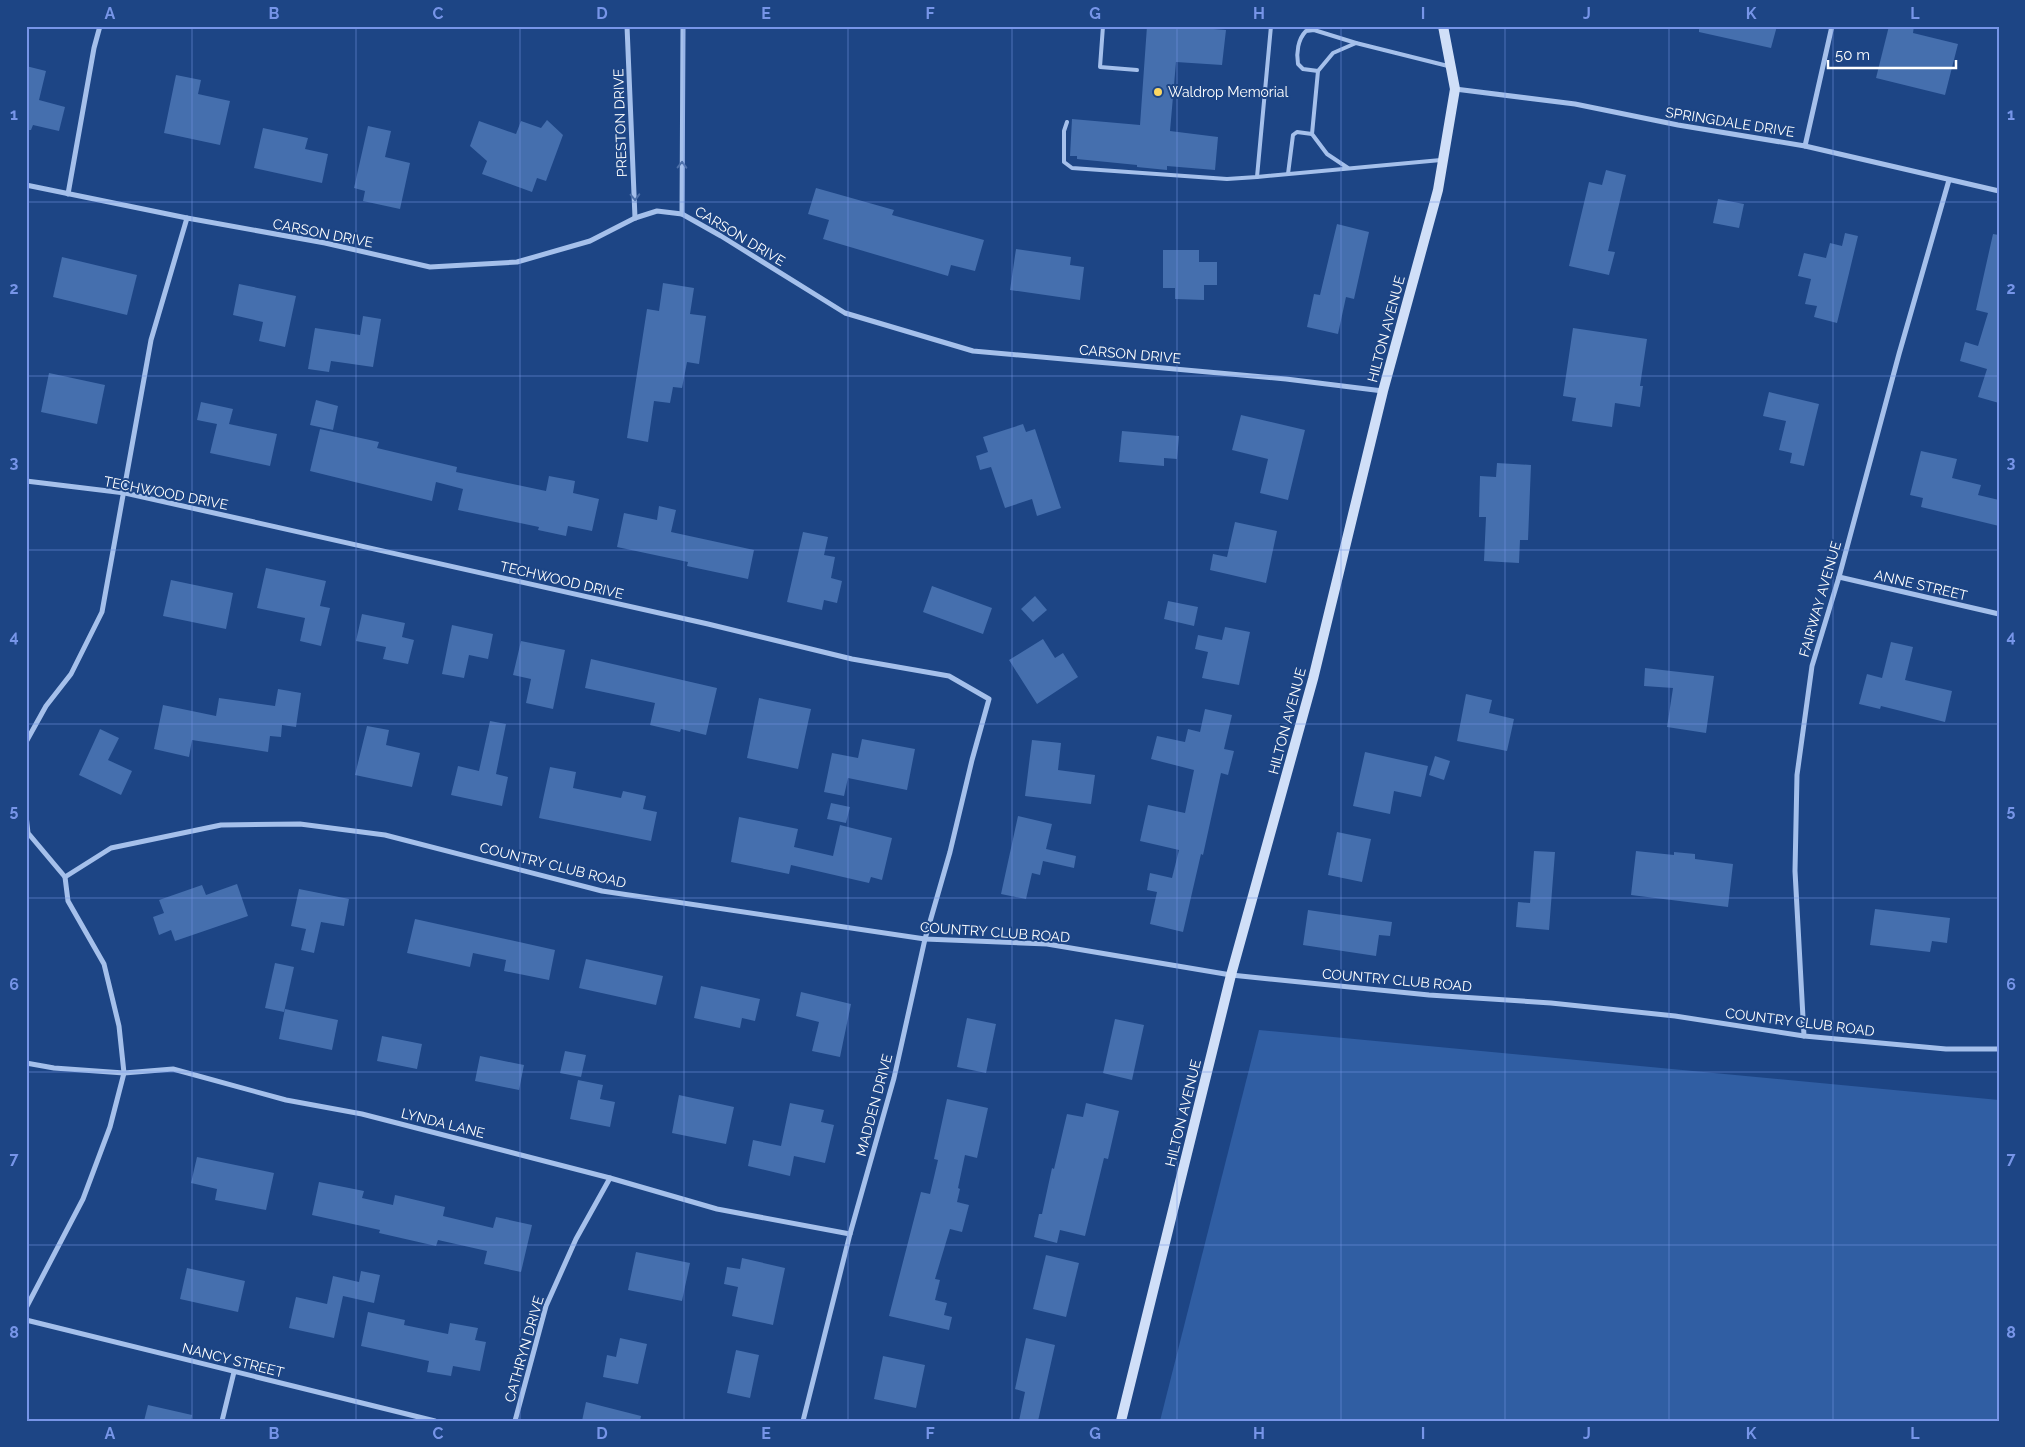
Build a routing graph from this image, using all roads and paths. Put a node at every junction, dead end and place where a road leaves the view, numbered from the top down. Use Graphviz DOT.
graph roads {
  1 [pos="100,26"];
  2 [pos="628,26"];
  3 [pos="683,26"];
  4 [pos="1103,26"];
  5 [pos="1271,26"];
  6 [pos="1443,26"];
  7 [pos="1832,26"];
  8 [pos="1356,42"];
  9 [pos="1451,67"];
  10 [pos="1136,70"];
  11 [pos="1318,71"];
  12 [pos="1455,89"];
  13 [pos="1067,122"];
  14 [pos="1312,134"];
  15 [pos="1805,146"];
  16 [pos="1444,160"];
  17 [pos="1348,168"];
  18 [pos="1288,174"];
  19 [pos="1257,177"];
  20 [pos="1949,180"];
  21 [pos="26,185"];
  22 [pos="1999,191"];
  23 [pos="68,194"];
  24 [pos="682,214"];
  25 [pos="187,218"];
  26 [pos="635,218"];
  27 [pos="1383,391"];
  28 [pos="26,481"];
  29 [pos="124,493"];
  30 [pos="1839,577"];
  31 [pos="1999,614"];
  32 [pos="26,742"];
  33 [pos="964,794"];
  34 [pos="26,816"];
  35 [pos="66,877"];
  36 [pos="925,939"];
  37 [pos="1231,975"];
  38 [pos="1804,1036"];
  39 [pos="1999,1049"];
  40 [pos="26,1063"];
  41 [pos="124,1073"];
  42 [pos="610,1178"];
  43 [pos="850,1234"];
  44 [pos="26,1308"];
  45 [pos="26,1320"];
  46 [pos="234,1372"];
  47 [pos="222,1421"];
  48 [pos="435,1421"];
  49 [pos="515,1421"];
  50 [pos="803,1421"];
  51 [pos="1121,1421"];
  1 -- 23 [label="street"];
  2 -- 26 [label="street, PRESTON DRIVE, one-way"];
  24 -- 3 [label="street, one-way"];
  4 -- 10 [label="lane"];
  5 -- 19 [label="lane"];
  6 -- 9 [label="street, HILTON AVENUE"];
  7 -- 15 [label="street"];
  8 -- 9 [label="lane"];
  8 -- 11 [label="lane"];
  8 -- 11 [label="lane"];
  9 -- 12 [label="street, HILTON AVENUE"];
  11 -- 14 [label="lane"];
  12 -- 15 [label="street, SPRINGDALE DRIVE"];
  12 -- 16 [label="street, HILTON AVENUE"];
  13 -- 19 [label="lane"];
  14 -- 17 [label="lane"];
  14 -- 18 [label="lane"];
  15 -- 20 [label="street, SPRINGDALE DRIVE"];
  16 -- 17 [label="lane"];
  16 -- 27 [label="street, HILTON AVENUE"];
  17 -- 18 [label="lane"];
  18 -- 19 [label="lane"];
  20 -- 22 [label="street, SPRINGDALE DRIVE"];
  20 -- 30 [label="street, FAIRWAY AVENUE"];
  21 -- 23 [label="street, CARSON DRIVE"];
  23 -- 25 [label="street, CARSON DRIVE"];
  24 -- 26 [label="street, CARSON DRIVE"];
  24 -- 27 [label="street, CARSON DRIVE"];
  25 -- 26 [label="street, CARSON DRIVE"];
  25 -- 29 [label="street"];
  27 -- 37 [label="street, HILTON AVENUE"];
  28 -- 29 [label="street, TECHWOOD DRIVE"];
  29 -- 32 [label="street"];
  29 -- 33 [label="street, TECHWOOD DRIVE"];
  30 -- 31 [label="street, ANNE STREET"];
  30 -- 38 [label="street, FAIRWAY AVENUE"];
  33 -- 36 [label="street, MADDEN DRIVE"];
  34 -- 35 [label="street"];
  35 -- 36 [label="street, COUNTRY CLUB ROAD"];
  35 -- 41 [label="street"];
  36 -- 37 [label="street, COUNTRY CLUB ROAD"];
  36 -- 43 [label="street, MADDEN DRIVE"];
  37 -- 38 [label="street, COUNTRY CLUB ROAD"];
  37 -- 51 [label="street, HILTON AVENUE"];
  38 -- 39 [label="street, COUNTRY CLUB ROAD"];
  40 -- 41 [label="street, LYNDA LANE"];
  41 -- 42 [label="street, LYNDA LANE"];
  41 -- 44 [label="street"];
  42 -- 43 [label="street, LYNDA LANE"];
  42 -- 49 [label="street, CATHRYN DRIVE"];
  43 -- 50 [label="street, MADDEN DRIVE"];
  45 -- 46 [label="street, NANCY STREET"];
  46 -- 47 [label="street"];
  46 -- 48 [label="street, NANCY STREET"];
}
